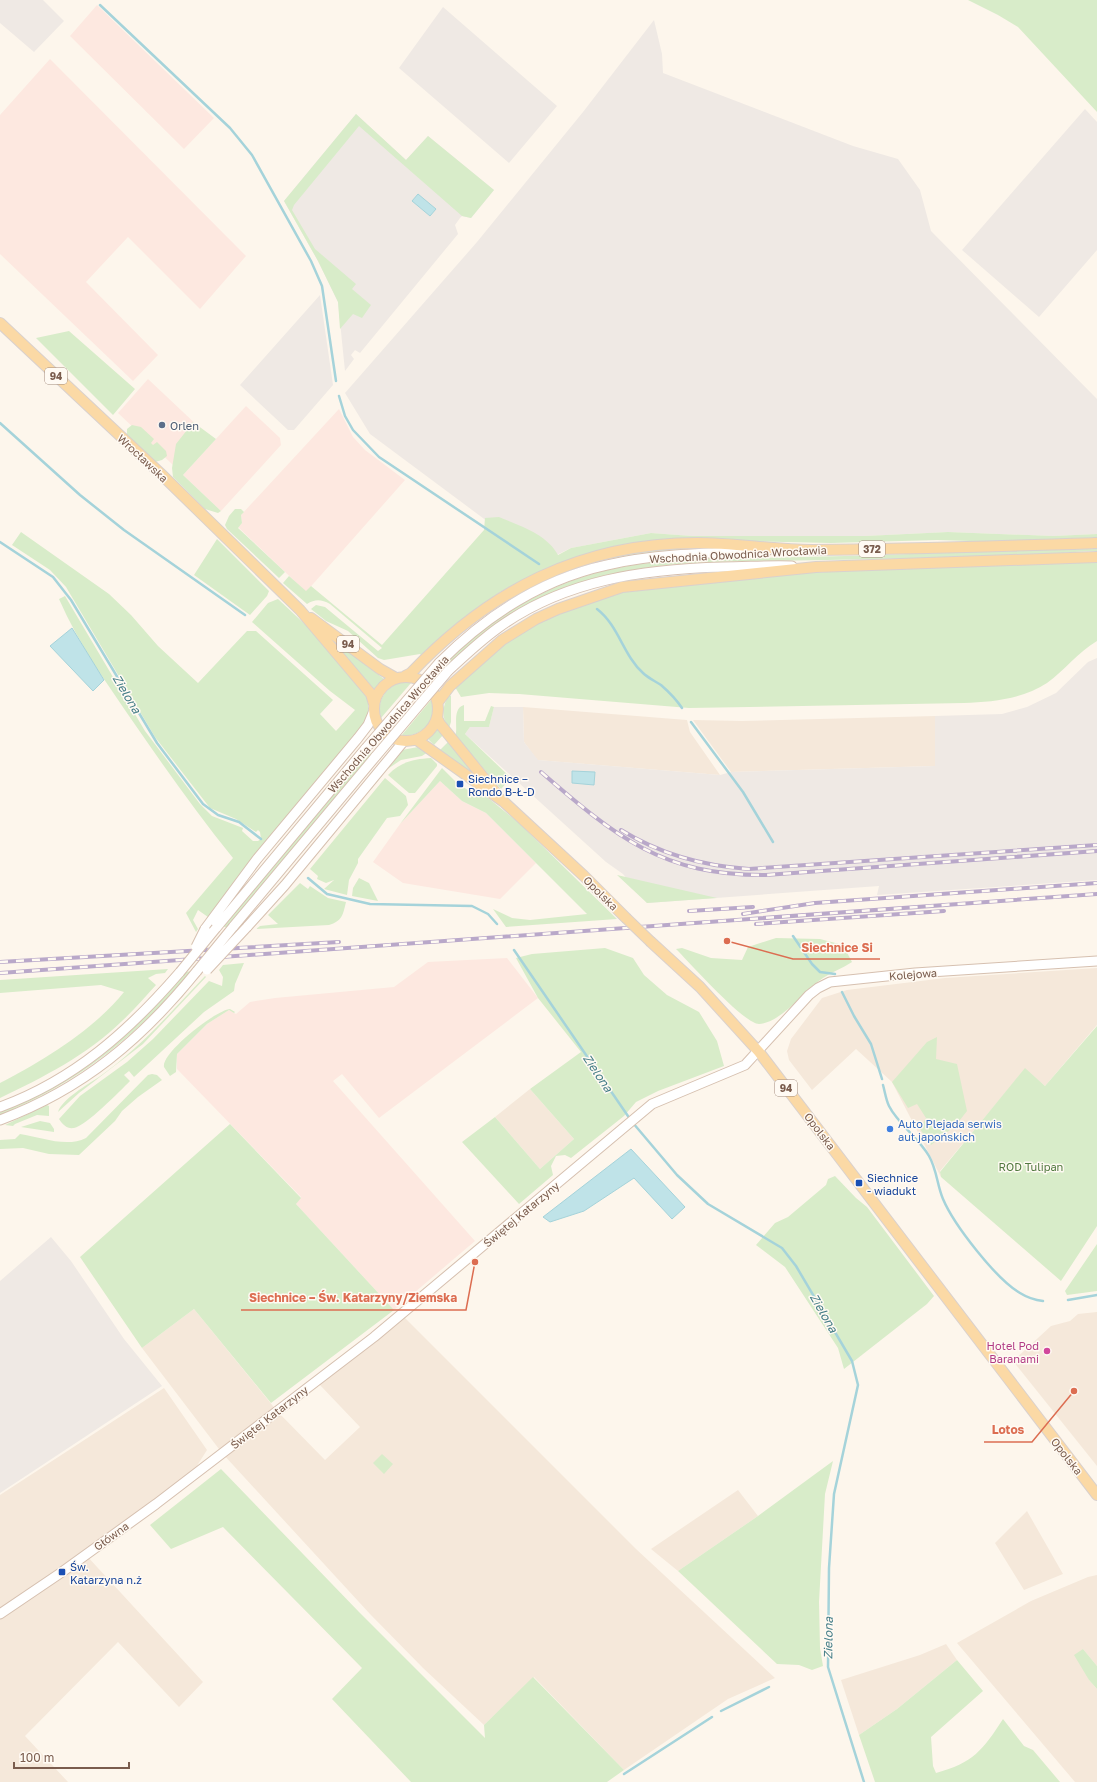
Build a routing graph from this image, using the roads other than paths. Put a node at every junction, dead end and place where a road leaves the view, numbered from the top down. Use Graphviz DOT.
graph roads {
  1 [pos="0,323"];
  2 [pos="1097,543"];
  3 [pos="784,550"];
  4 [pos="1097,557"];
  5 [pos="816,567"];
  6 [pos="300,610"];
  7 [pos="400,677"];
  8 [pos="438,702"];
  9 [pos="374,709"];
  10 [pos="437,718"];
  11 [pos="417,740"];
  12 [pos="404,741"];
  13 [pos="504,802"];
  14 [pos="191,959"];
  15 [pos="1097,961"];
  16 [pos="179,992"];
  17 [pos="758,1052"];
  18 [pos="0,1107"];
  19 [pos="0,1120"];
  20 [pos="220,1455"];
  21 [pos="1097,1494"];
  22 [pos="0,1614"];
  1 -- 6 [label="main road, Wrocławska / 94"];
  2 -- 3 [label="main road, Wschodnia Obwodnica Wrocławia / 372"];
  3 -- 7 [label="main road"];
  3 -- 14 [label="main road, Wschodnia Obwodnica Wrocławia / 372, bridge"];
  4 -- 5 [label="main road, Wschodnia Obwodnica Wrocławia / 372"];
  5 -- 8 [label="main road"];
  5 -- 16 [label="main road, Wschodnia Obwodnica Wrocławia / 372, bridge"];
  6 -- 7 [label="main road, 94"];
  6 -- 9 [label="main road, 94"];
  7 -- 8 [label="main road, 94"];
  7 -- 9 [label="main road"];
  8 -- 10 [label="main road"];
  9 -- 12 [label="main road, 94"];
  9 -- 14 [label="main road, bridge"];
  10 -- 11 [label="main road"];
  10 -- 13 [label="main road, Opolska / 94"];
  11 -- 12 [label="main road, 94"];
  11 -- 13 [label="main road, Opolska / 94"];
  12 -- 16 [label="main road, bridge"];
  13 -- 17 [label="main road, Opolska / 94, bridge"];
  14 -- 18 [label="main road, Wschodnia Obwodnica Wrocławia / 372, bridge"];
  15 -- 17 [label="main road, Kolejowa"];
  16 -- 19 [label="main road, Wschodnia Obwodnica Wrocławia / 372"];
  17 -- 20 [label="main road, Świętej Katarzyny"];
  17 -- 21 [label="main road, Opolska / 94"];
  20 -- 22 [label="main road, Główna"];
}
